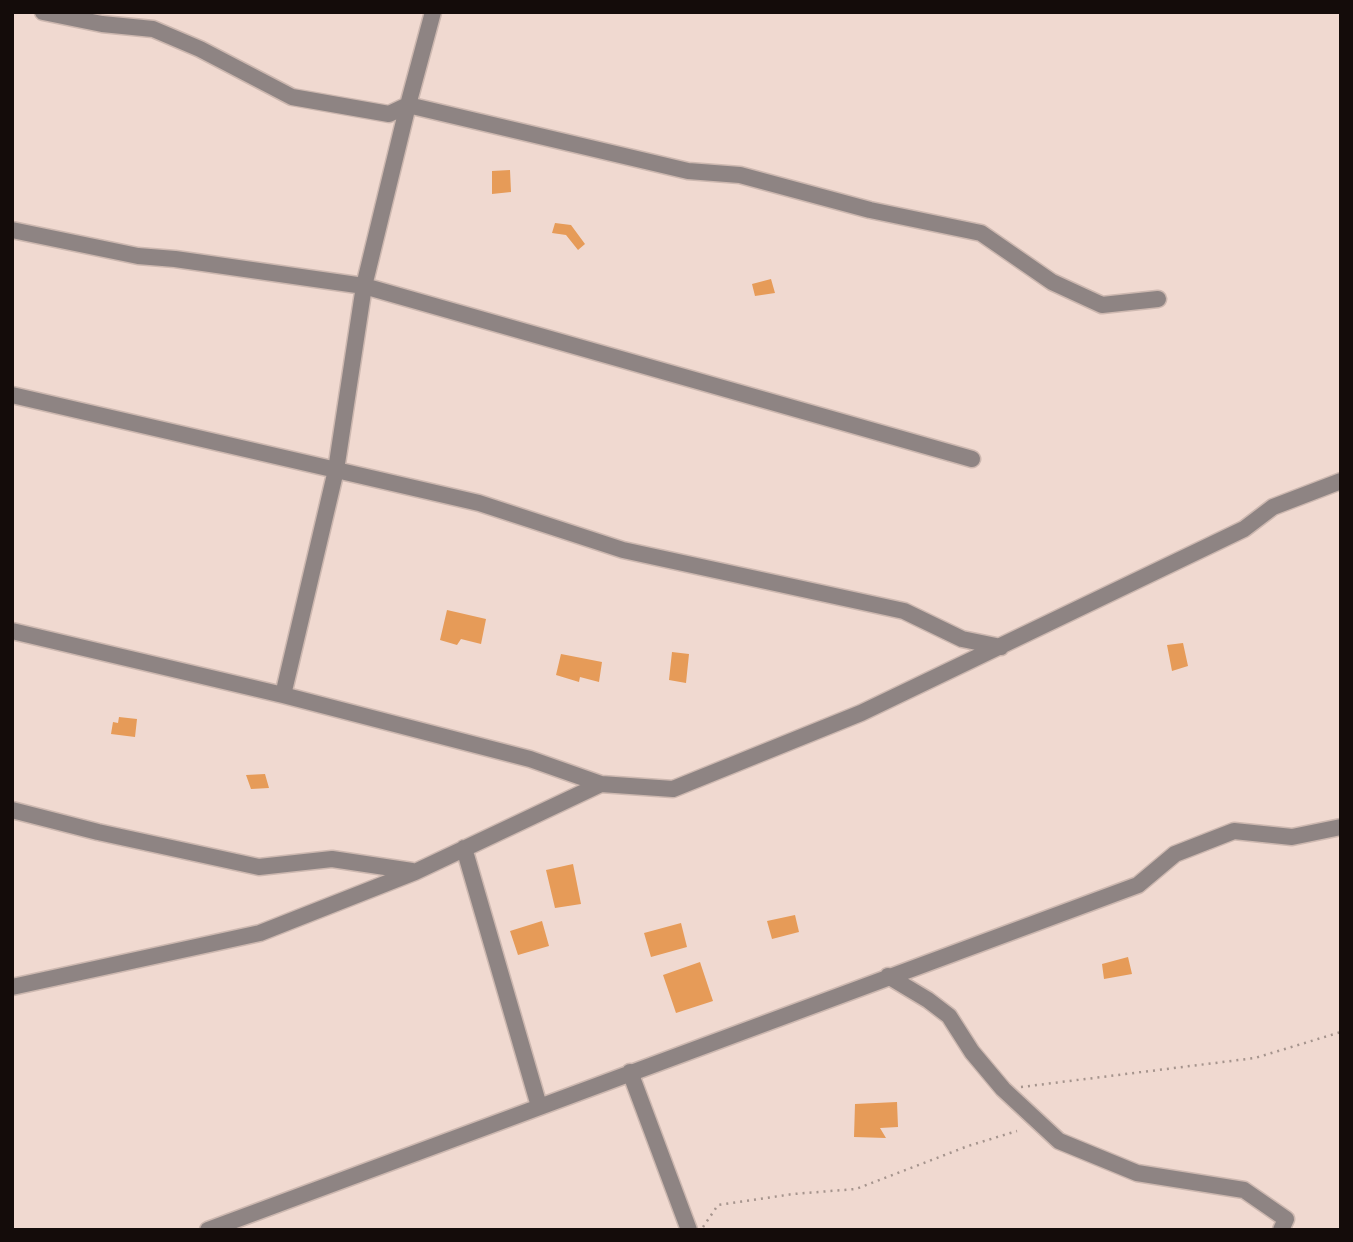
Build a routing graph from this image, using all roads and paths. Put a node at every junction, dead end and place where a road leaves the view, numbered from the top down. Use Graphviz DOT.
graph roads {
  1 [pos="43,12"];
  2 [pos="433,12"];
  3 [pos="408,105"];
  4 [pos="12,230"];
  5 [pos="364,286"];
  6 [pos="1158,299"];
  7 [pos="12,395"];
  8 [pos="972,459"];
  9 [pos="336,470"];
  10 [pos="1341,481"];
  11 [pos="12,631"];
  12 [pos="1001,647"];
  13 [pos="283,695"];
  14 [pos="601,784"];
  15 [pos="12,810"];
  16 [pos="1341,827"];
  17 [pos="464,848"];
  18 [pos="415,872"];
  19 [pos="888,976"];
  20 [pos="12,987"];
  21 [pos="1341,1032"];
  22 [pos="630,1072"];
  23 [pos="1003,1089"];
  24 [pos="539,1106"];
  25 [pos="1017,1131"];
  26 [pos="208,1230"];
  27 [pos="689,1230"];
  28 [pos="702,1230"];
  29 [pos="1281,1230"];
  1 -- 3 [label="street"];
  2 -- 3 [label="street"];
  3 -- 5 [label="street"];
  3 -- 6 [label="street"];
  4 -- 5 [label="street"];
  5 -- 8 [label="street"];
  5 -- 9 [label="street"];
  7 -- 9 [label="street"];
  9 -- 12 [label="street"];
  9 -- 13 [label="street"];
  10 -- 12 [label="street"];
  11 -- 13 [label="street"];
  12 -- 14 [label="street"];
  13 -- 14 [label="street"];
  14 -- 17 [label="street"];
  15 -- 18 [label="street"];
  16 -- 19 [label="street"];
  17 -- 18 [label="street"];
  17 -- 24 [label="street"];
  18 -- 20 [label="street"];
  19 -- 22 [label="street"];
  19 -- 23 [label="street"];
  21 -- 23 [label="path"];
  22 -- 24 [label="street"];
  22 -- 27 [label="street"];
  23 -- 29 [label="street"];
  24 -- 26 [label="street"];
  25 -- 28 [label="path"];
}
